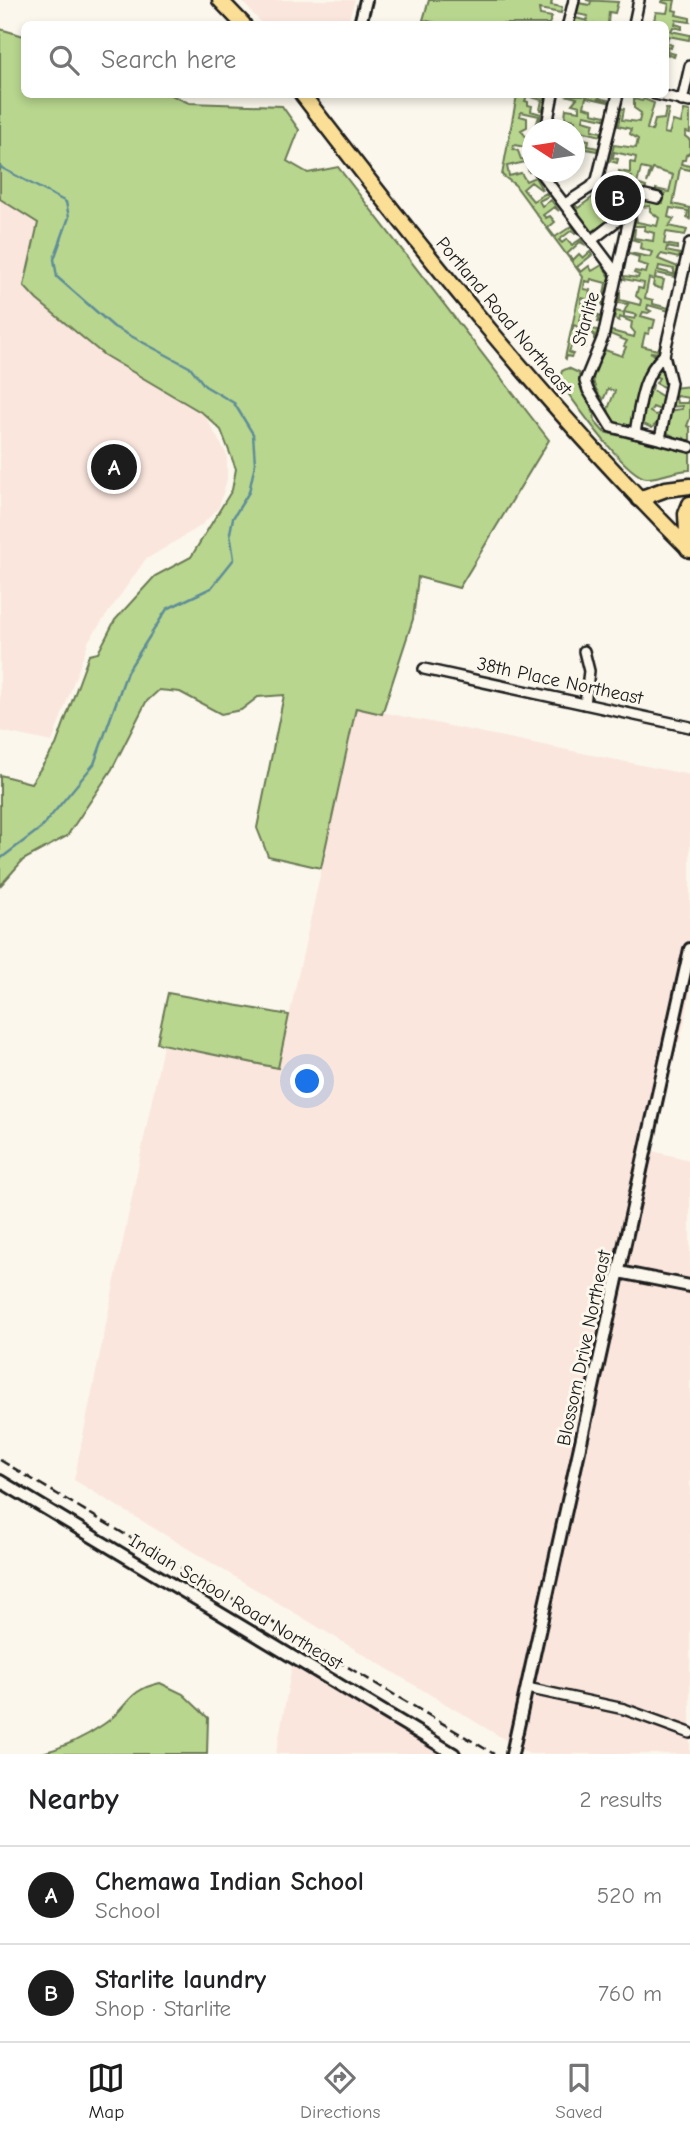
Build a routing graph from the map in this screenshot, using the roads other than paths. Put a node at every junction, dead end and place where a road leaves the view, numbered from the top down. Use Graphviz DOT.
graph roads {
  1 [pos="220,0"];
  2 [pos="366,0"];
  3 [pos="574,0"];
  4 [pos="639,0"];
  5 [pos="240,21"];
  6 [pos="361,21"];
  7 [pos="569,21"];
  8 [pos="635,21"];
  9 [pos="690,66"];
  10 [pos="305,98"];
  11 [pos="552,98"];
  12 [pos="617,98"];
  13 [pos="669,98"];
  14 [pos="686,102"];
  15 [pos="548,119"];
  16 [pos="548,182"];
  17 [pos="658,198"];
  18 [pos="565,204"];
  19 [pos="631,210"];
  20 [pos="592,240"];
  21 [pos="690,243"];
  22 [pos="617,274"];
  23 [pos="664,355"];
  24 [pos="635,433"];
  25 [pos="660,439"];
  26 [pos="690,447"];
  27 [pos="690,486"];
  28 [pos="639,499"];
  29 [pos="690,504"];
  30 [pos="689,550"];
  31 [pos="584,651"];
  32 [pos="424,669"];
  33 [pos="585,704"];
  34 [pos="690,727"];
  35 [pos="690,949"];
  36 [pos="687,981"];
  37 [pos="619,1272"];
  38 [pos="690,1286"];
  39 [pos="0,1481"];
  40 [pos="527,1688"];
  41 [pos="690,1733"];
  42 [pos="454,1754"];
  43 [pos="512,1754"];
  1 -- 5 [label="main road"];
  2 -- 6 [label="street"];
  3 -- 7 [label="street"];
  4 -- 8 [label="street"];
  9 -- 14 [label="street"];
  10 -- 28 [label="main road, Portland Road Northeast"];
  11 -- 15 [label="street"];
  12 -- 18 [label="street"];
  13 -- 14 [label="street"];
  16 -- 18 [label="street"];
  17 -- 19 [label="street"];
  18 -- 20 [label="street"];
  19 -- 20 [label="street"];
  19 -- 22 [label="street, Starlite"];
  20 -- 22 [label="street"];
  21 -- 23 [label="street"];
  22 -- 24 [label="street, Starlite"];
  23 -- 24 [label="street"];
  23 -- 25 [label="street"];
  24 -- 25 [label="street, Starlite"];
  25 -- 26 [label="street, Starlite"];
  27 -- 28 [label="main road"];
  28 -- 30 [label="main road, Portland Road Northeast"];
  29 -- 30 [label="main road"];
  31 -- 33 [label="street"];
  32 -- 33 [label="street, 38th Place Northeast"];
  33 -- 34 [label="street, 38th Place Northeast"];
  35 -- 36 [label="street, Blossom Drive Northeast"];
  36 -- 37 [label="street, Blossom Drive Northeast"];
  37 -- 38 [label="street"];
  37 -- 40 [label="street, Blossom Drive Northeast"];
  39 -- 42 [label="street, Indian School Road Northeast"];
  40 -- 41 [label="street"];
  40 -- 43 [label="street, Blossom Drive Northeast"];
}
